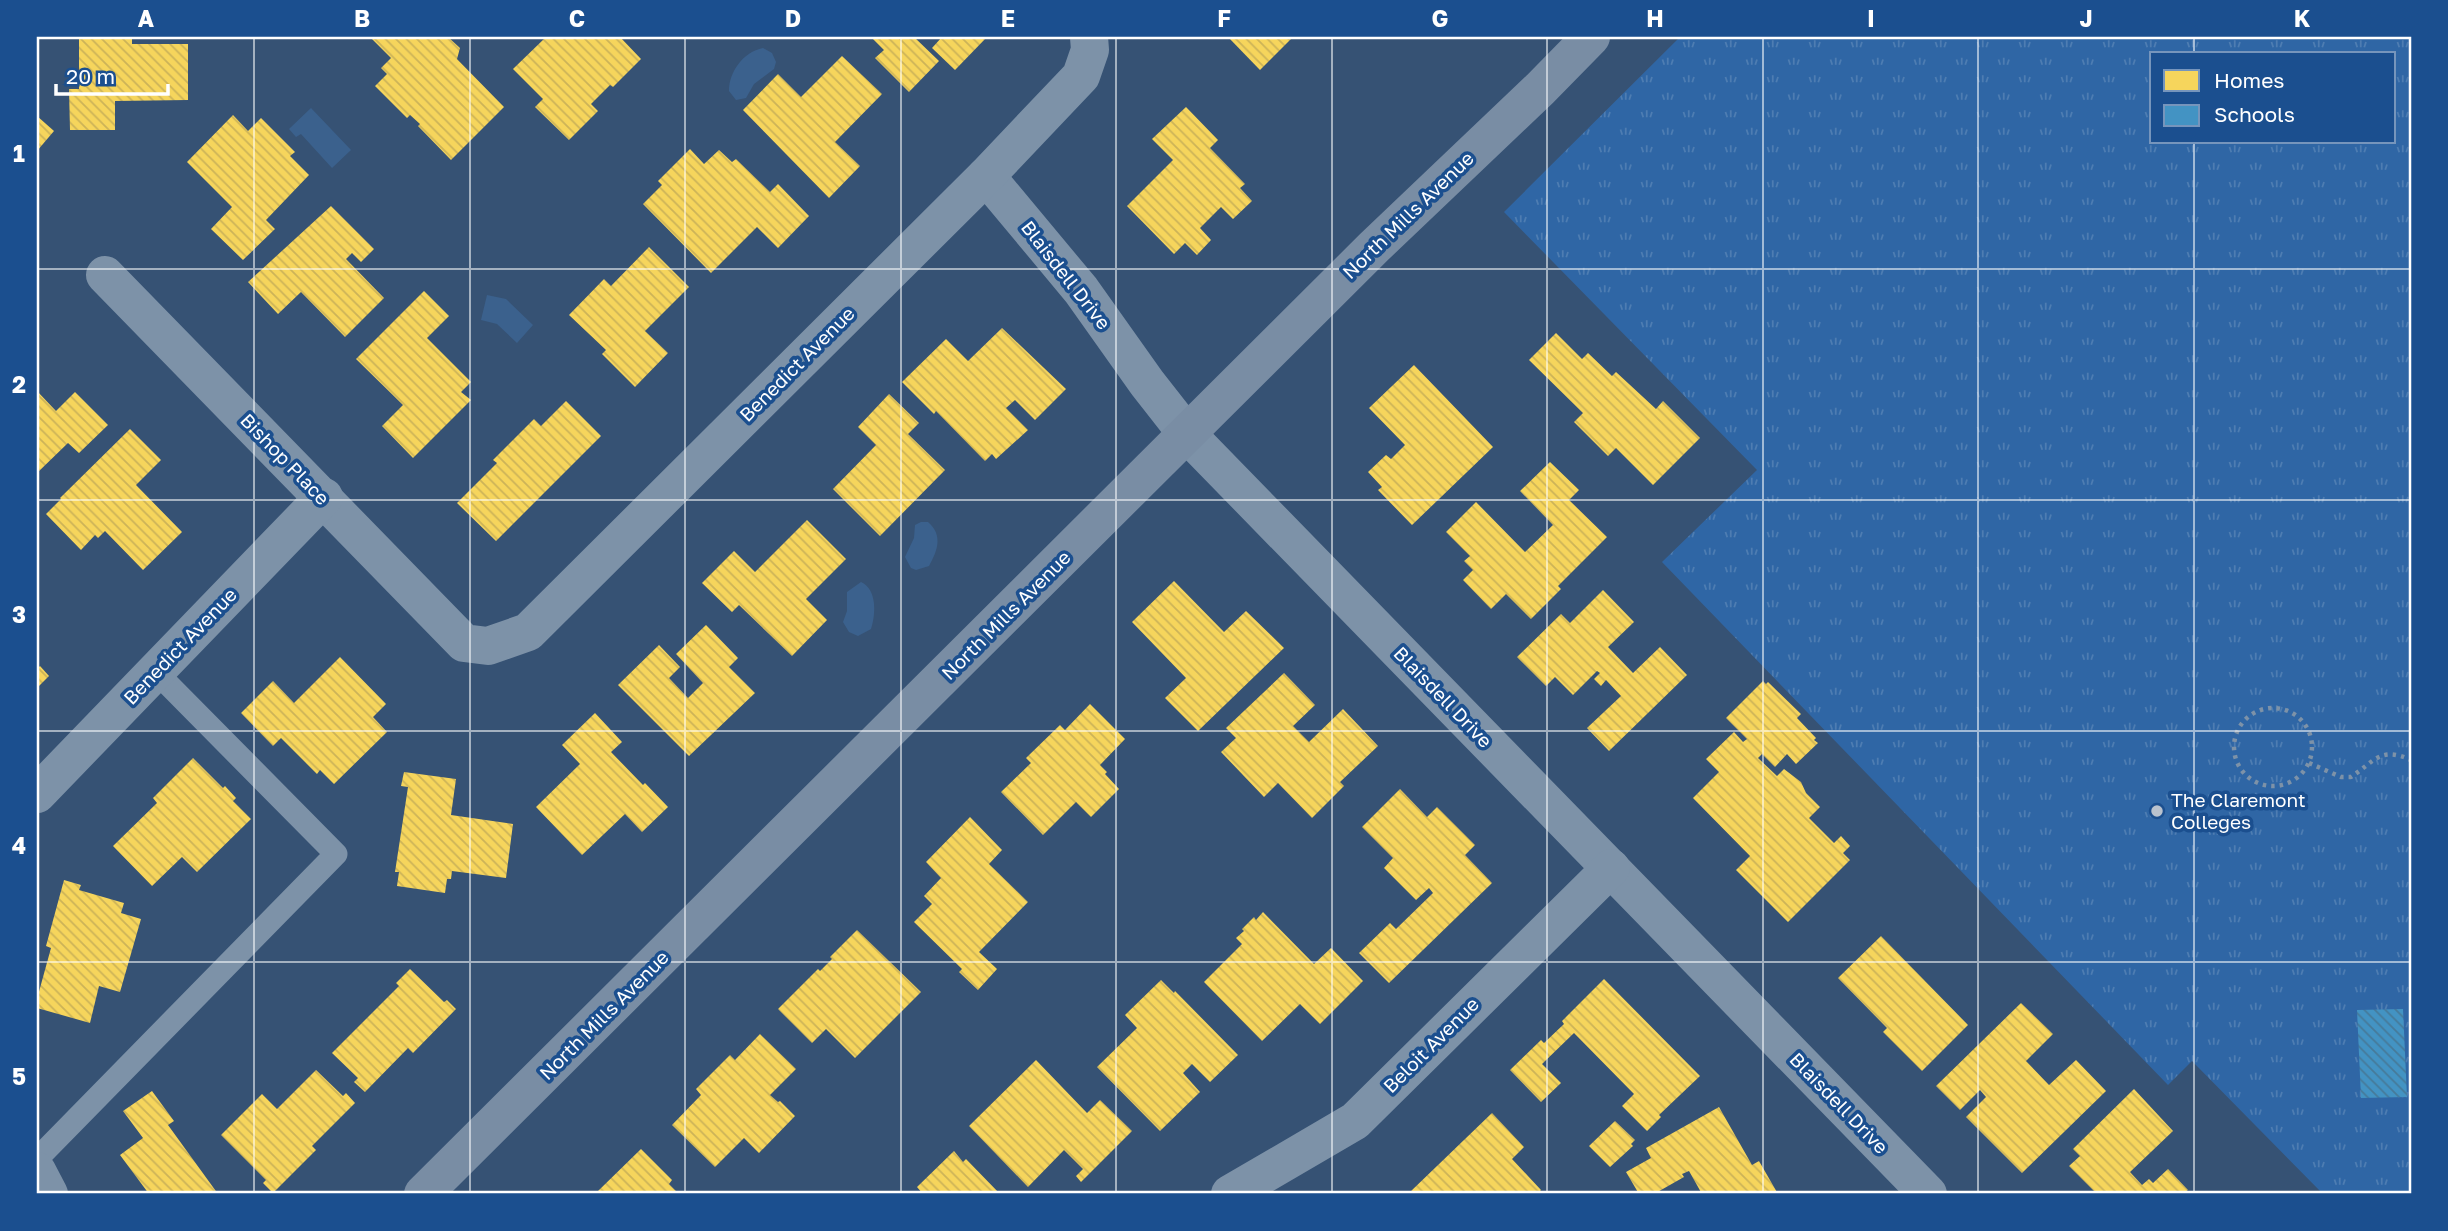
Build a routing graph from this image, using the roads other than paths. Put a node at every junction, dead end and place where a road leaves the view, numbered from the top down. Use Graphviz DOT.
graph roads {
  1 [pos="1089,37"];
  2 [pos="1591,37"];
  3 [pos="986,176"];
  4 [pos="105,275"];
  5 [pos="1187,434"];
  6 [pos="324,497"];
  7 [pos="464,643"];
  8 [pos="155,671"];
  9 [pos="37,794"];
  10 [pos="1611,868"];
  11 [pos="37,1159"];
  12 [pos="37,1171"];
  13 [pos="49,1194"];
  14 [pos="423,1194"];
  15 [pos="1230,1194"];
  16 [pos="1928,1194"];
  1 -- 3 [label="street, Benedict Avenue"];
  2 -- 5 [label="main road, North Mills Avenue"];
  3 -- 5 [label="street, Blaisdell Drive"];
  3 -- 7 [label="street, Benedict Avenue"];
  4 -- 6 [label="street, Bishop Place"];
  5 -- 10 [label="street, Blaisdell Drive"];
  5 -- 14 [label="main road, North Mills Avenue"];
  6 -- 7 [label="street, Bishop Place"];
  6 -- 8 [label="street, Benedict Avenue"];
  8 -- 9 [label="street, Benedict Avenue"];
  8 -- 11 [label="lane"];
  10 -- 15 [label="street, Beloit Avenue"];
  10 -- 16 [label="street, Blaisdell Drive"];
  12 -- 13 [label="street"];
}
